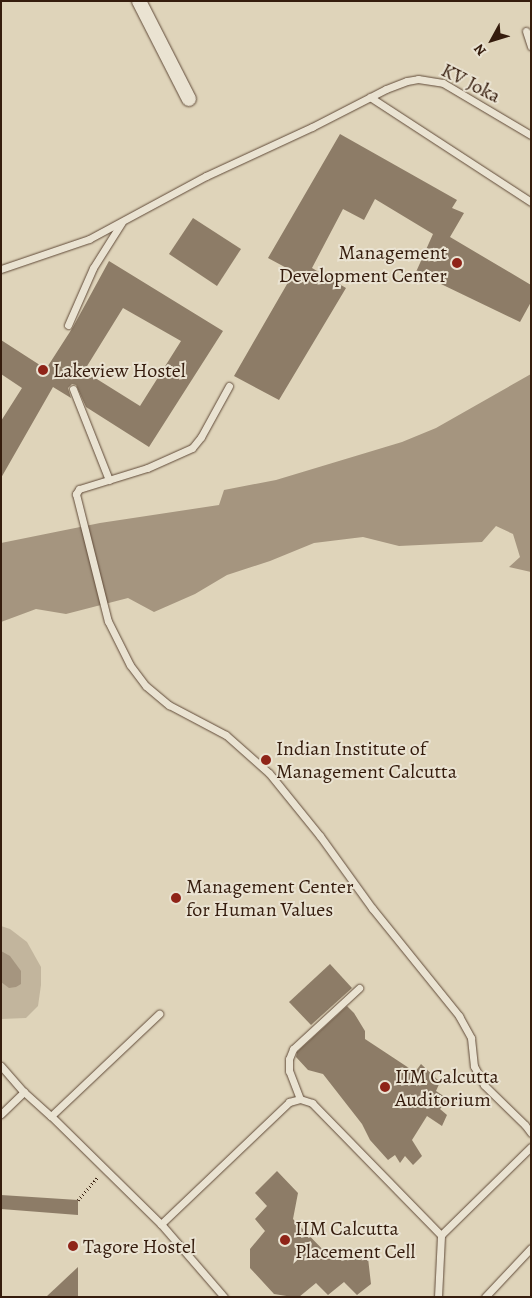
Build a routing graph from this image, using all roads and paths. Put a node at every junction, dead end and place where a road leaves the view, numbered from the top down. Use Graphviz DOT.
graph roads {
  1 [pos="139,1"];
  2 [pos="526,31"];
  3 [pos="531,46"];
  4 [pos="370,97"];
  5 [pos="190,99"];
  6 [pos="531,134"];
  7 [pos="531,202"];
  8 [pos="124,220"];
  9 [pos="1,269"];
  10 [pos="68,326"];
  11 [pos="229,386"];
  12 [pos="72,389"];
  13 [pos="110,480"];
  14 [pos="359,988"];
  15 [pos="159,1014"];
  16 [pos="1,1066"];
  17 [pos="24,1092"];
  18 [pos="300,1099"];
  19 [pos="1,1114"];
  20 [pos="51,1116"];
  21 [pos="531,1133"];
  22 [pos="531,1147"];
  23 [pos="105,1169"];
  24 [pos="78,1200"];
  25 [pos="161,1224"];
  26 [pos="441,1235"];
  27 [pos="531,1248"];
  28 [pos="224,1297"];
  29 [pos="438,1297"];
  30 [pos="485,1297"];
  1 -- 5 [label="street"];
  2 -- 3 [label="lane"];
  4 -- 6 [label="lane, KV Joka"];
  4 -- 7 [label="lane"];
  4 -- 8 [label="lane, KV Joka"];
  8 -- 9 [label="lane, KV Joka"];
  8 -- 10 [label="lane"];
  11 -- 13 [label="lane"];
  12 -- 13 [label="lane"];
  13 -- 21 [label="lane"];
  14 -- 18 [label="lane"];
  15 -- 20 [label="lane"];
  16 -- 17 [label="lane"];
  17 -- 19 [label="lane"];
  17 -- 20 [label="lane"];
  18 -- 25 [label="lane"];
  18 -- 26 [label="lane"];
  20 -- 23 [label="lane"];
  22 -- 26 [label="lane"];
  23 -- 24 [label="path"];
  23 -- 25 [label="lane"];
  25 -- 28 [label="lane"];
  26 -- 29 [label="lane"];
  27 -- 30 [label="lane"];
}
